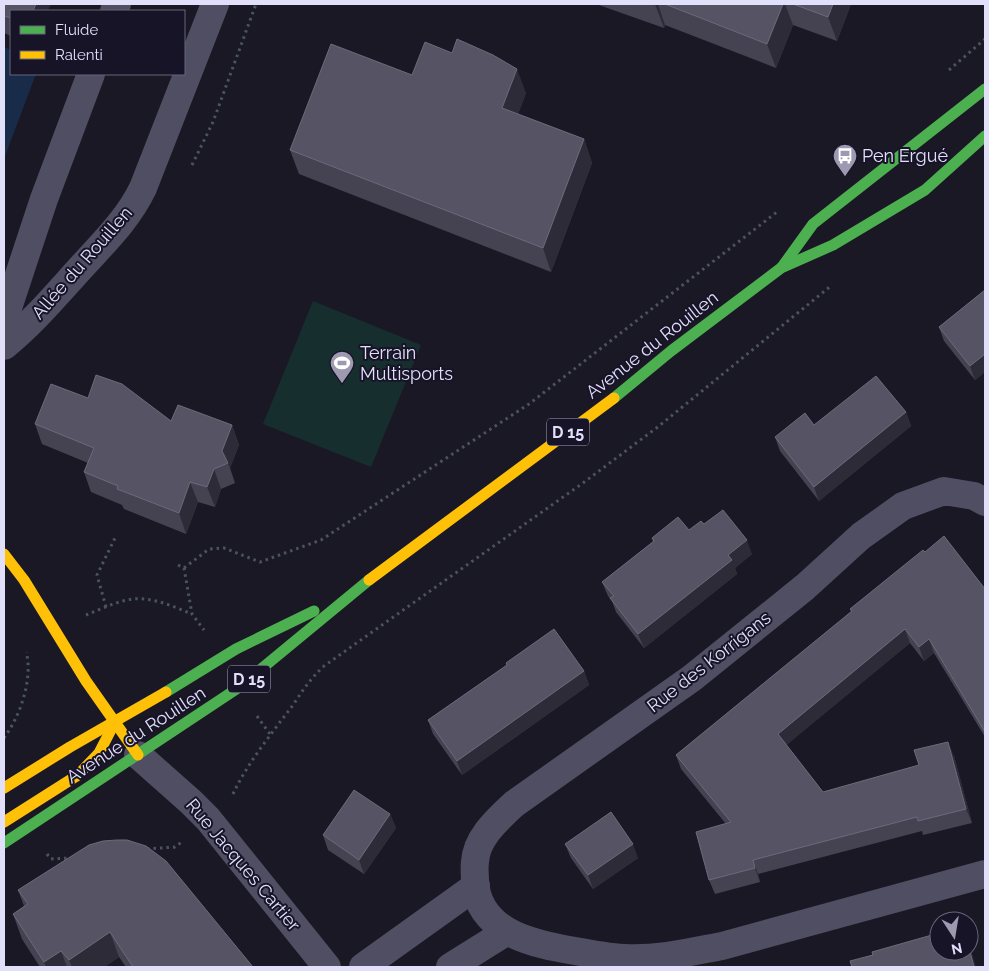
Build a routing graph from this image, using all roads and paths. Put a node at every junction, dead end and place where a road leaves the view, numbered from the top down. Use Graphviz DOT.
graph roads {
  1 [pos="215,4"];
  2 [pos="985,39"];
  3 [pos="947,71"];
  4 [pos="91,75"];
  5 [pos="985,89"];
  6 [pos="985,136"];
  7 [pos="779,210"];
  8 [pos="781,268"];
  9 [pos="836,282"];
  10 [pos="4,320"];
  11 [pos="4,346"];
  12 [pos="985,502"];
  13 [pos="116,536"];
  14 [pos="4,554"];
  15 [pos="178,565"];
  16 [pos="184,568"];
  17 [pos="352,593"];
  18 [pos="115,722"];
  19 [pos="138,755"];
  20 [pos="4,788"];
  21 [pos="208,819"];
  22 [pos="4,822"];
  23 [pos="26,828"];
  24 [pos="4,843"];
  25 [pos="140,850"];
  26 [pos="76,858"];
  27 [pos="985,874"];
  28 [pos="476,886"];
  29 [pos="506,932"];
  30 [pos="327,967"];
  31 [pos="363,967"];
  32 [pos="450,967"];
  1 -- 11 [label="street, Allée du Rouillen"];
  2 -- 3 [label="path"];
  4 -- 10 [label="street, Allée du Rouillen"];
  5 -- 8 [label="main road, Avenue du Rouillen / D 15"];
  6 -- 8 [label="main road, Avenue du Rouillen / D 15"];
  7 -- 16 [label="path"];
  8 -- 17 [label="main road, Avenue du Rouillen / D 15"];
  9 -- 21 [label="path"];
  12 -- 28 [label="street, Rue des Korrigans"];
  13 -- 16 [label="path"];
  14 -- 18 [label="main road, Rue Jacques Cartier"];
  15 -- 16 [label="path"];
  17 -- 18 [label="main road, Avenue du Rouillen / D 15"];
  17 -- 19 [label="main road, Avenue du Rouillen / D 15"];
  18 -- 19 [label="main road, Rue Jacques Cartier"];
  18 -- 20 [label="main road, Avenue du Rouillen / D 15"];
  18 -- 22 [label="main road, Avenue du Rouillen"];
  19 -- 21 [label="street, Rue Jacques Cartier"];
  19 -- 23 [label="main road, Avenue du Rouillen / D 15"];
  21 -- 25 [label="path"];
  21 -- 30 [label="street, Rue Jacques Cartier"];
  23 -- 24 [label="main road, Avenue du Rouillen / D 15"];
  23 -- 26 [label="path"];
  27 -- 29 [label="street, Rue des Korrigans"];
  28 -- 29 [label="street, Rue des Korrigans"];
  28 -- 31 [label="street"];
  29 -- 32 [label="street"];
}
